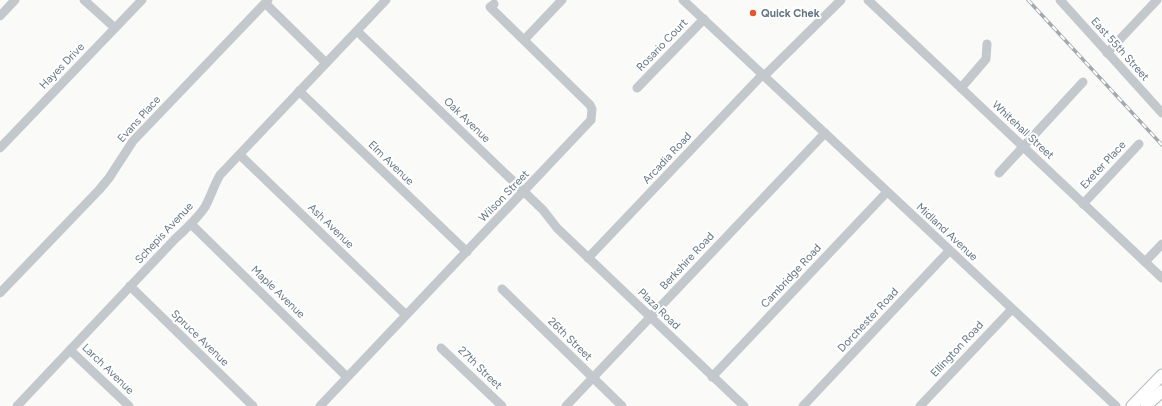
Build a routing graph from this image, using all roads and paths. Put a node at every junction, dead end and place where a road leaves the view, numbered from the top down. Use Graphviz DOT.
graph roads {
  1 [pos="15,0"];
  2 [pos="84,0"];
  3 [pos="142,0"];
  4 [pos="386,0"];
  5 [pos="562,0"];
  6 [pos="683,0"];
  7 [pos="841,0"];
  8 [pos="868,0"];
  9 [pos="1060,0"];
  10 [pos="1158,0"];
  11 [pos="267,2"];
  12 [pos="494,4"];
  13 [pos="0,16"];
  14 [pos="704,19"];
  15 [pos="115,28"];
  16 [pos="357,31"];
  17 [pos="524,40"];
  18 [pos="987,44"];
  19 [pos="1107,53"];
  20 [pos="326,63"];
  21 [pos="764,75"];
  22 [pos="1082,82"];
  23 [pos="637,88"];
  24 [pos="961,88"];
  25 [pos="299,91"];
  26 [pos="1162,113"];
  27 [pos="825,133"];
  28 [pos="1139,144"];
  29 [pos="1023,145"];
  30 [pos="0,148"];
  31 [pos="240,154"];
  32 [pos="999,172"];
  33 [pos="525,192"];
  34 [pos="887,192"];
  35 [pos="1084,204"];
  36 [pos="191,224"];
  37 [pos="557,228"];
  38 [pos="1162,244"];
  39 [pos="950,250"];
  40 [pos="467,252"];
  41 [pos="588,258"];
  42 [pos="1145,262"];
  43 [pos="1162,278"];
  44 [pos="130,286"];
  45 [pos="502,289"];
  46 [pos="0,293"];
  47 [pos="1012,309"];
  48 [pos="406,315"];
  49 [pos="650,317"];
  50 [pos="441,348"];
  51 [pos="70,350"];
  52 [pos="1162,375"];
  53 [pos="347,377"];
  54 [pos="712,377"];
  55 [pos="593,378"];
  56 [pos="1162,391"];
  57 [pos="17,406"];
  58 [pos="129,406"];
  59 [pos="253,406"];
  60 [pos="320,406"];
  61 [pos="502,406"];
  62 [pos="566,406"];
  63 [pos="622,406"];
  64 [pos="744,406"];
  65 [pos="803,406"];
  66 [pos="920,406"];
  67 [pos="1116,406"];
  68 [pos="1132,406"];
  69 [pos="1146,406"];
  1 -- 13 [label="street"];
  2 -- 15 [label="street"];
  3 -- 15 [label="street, Hayes Drive"];
  4 -- 16 [label="street, Schepis Avenue"];
  5 -- 17 [label="street"];
  6 -- 14 [label="street, Midland Avenue"];
  7 -- 21 [label="street, Arcadia Road"];
  8 -- 24 [label="street, Whitehall Street"];
  9 -- 19 [label="street, East 55th Street"];
  10 -- 19 [label="street"];
  11 -- 20 [label="street"];
  11 -- 46 [label="street, Evans Place"];
  12 -- 17 [label="street"];
  14 -- 21 [label="street, Midland Avenue"];
  14 -- 23 [label="street, Rosario Court"];
  15 -- 30 [label="street, Hayes Drive"];
  16 -- 20 [label="street, Schepis Avenue"];
  16 -- 33 [label="street, Oak Avenue"];
  17 -- 33 [label="street, Wilson Street"];
  18 -- 24 [label="street"];
  19 -- 26 [label="street, East 55th Street"];
  20 -- 25 [label="street, Schepis Avenue"];
  21 -- 27 [label="street, Midland Avenue"];
  21 -- 41 [label="street, Arcadia Road"];
  22 -- 29 [label="street"];
  24 -- 29 [label="street, Whitehall Street"];
  25 -- 31 [label="street, Schepis Avenue"];
  25 -- 40 [label="street, Elm Avenue"];
  27 -- 34 [label="street, Midland Avenue"];
  27 -- 49 [label="street, Berkshire Road"];
  28 -- 35 [label="street, Exeter Place"];
  29 -- 32 [label="street"];
  29 -- 35 [label="street, Whitehall Street"];
  31 -- 36 [label="street, Schepis Avenue"];
  31 -- 48 [label="street, Ash Avenue"];
  33 -- 37 [label="street, Oak Avenue"];
  33 -- 40 [label="street, Wilson Street"];
  34 -- 39 [label="street, Midland Avenue"];
  34 -- 54 [label="street, Cambridge Road"];
  35 -- 42 [label="street, Whitehall Street"];
  36 -- 44 [label="street, Schepis Avenue"];
  36 -- 53 [label="street, Maple Avenue"];
  37 -- 41 [label="street, Plaza Road"];
  38 -- 42 [label="street"];
  39 -- 47 [label="street, Midland Avenue"];
  39 -- 65 [label="street, Dorchester Road"];
  40 -- 48 [label="street, Wilson Street"];
  41 -- 49 [label="street, Plaza Road"];
  42 -- 43 [label="street, Whitehall Street"];
  44 -- 51 [label="street, Schepis Avenue"];
  44 -- 59 [label="street, Spruce Avenue"];
  45 -- 55 [label="street, 26th Street"];
  47 -- 66 [label="street, Ellington Road"];
  47 -- 67 [label="street, Midland Avenue"];
  48 -- 53 [label="street, Wilson Street"];
  49 -- 54 [label="street, Plaza Road"];
  49 -- 55 [label="street, Berkshire Road"];
  50 -- 61 [label="street, 27th Street"];
  51 -- 57 [label="street, Schepis Avenue"];
  51 -- 58 [label="street, Larch Avenue"];
  52 -- 68 [label="main road"];
  53 -- 60 [label="street, Wilson Street"];
  54 -- 64 [label="street, Plaza Road"];
  55 -- 62 [label="street, Berkshire Road"];
  55 -- 63 [label="street, 26th Street"];
  56 -- 69 [label="main road"];
}
